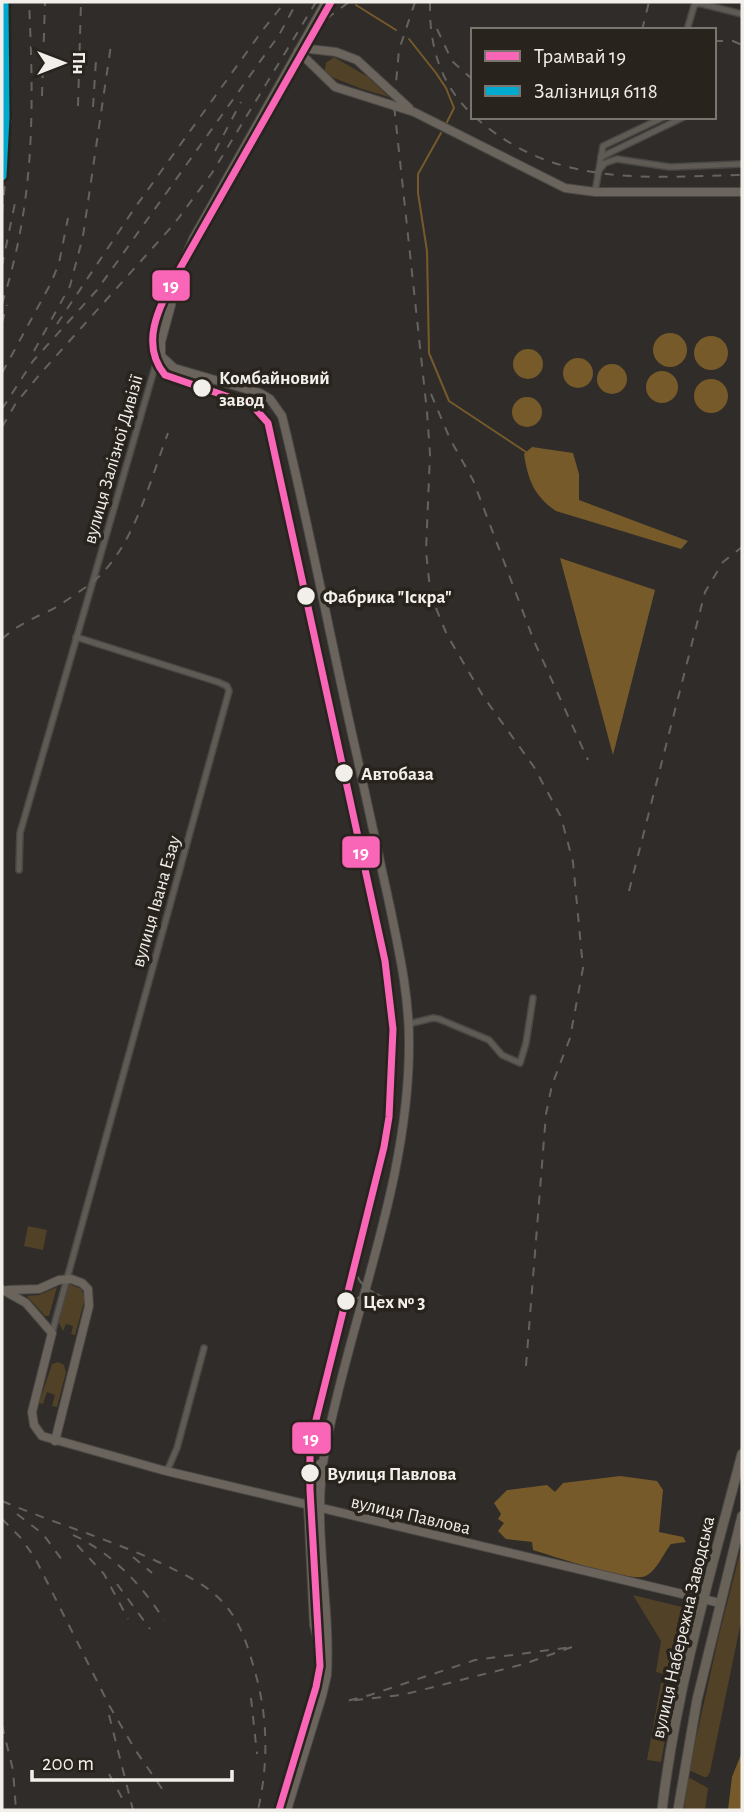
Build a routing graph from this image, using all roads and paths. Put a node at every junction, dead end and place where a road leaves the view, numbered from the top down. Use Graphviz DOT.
graph roads {
  1 [pos="326,2"];
  2 [pos="742,14"];
  3 [pos="688,28"];
  4 [pos="300,50"];
  5 [pos="414,112"];
  6 [pos="660,119"];
  7 [pos="680,119"];
  8 [pos="601,157"];
  9 [pos="742,164"];
  10 [pos="599,170"];
  11 [pos="595,192"];
  12 [pos="742,192"];
  13 [pos="160,350"];
  14 [pos="76,637"];
  15 [pos="19,870"];
  16 [pos="533,998"];
  17 [pos="408,1024"];
  18 [pos="66,1278"];
  19 [pos="3,1290"];
  20 [pos="52,1333"];
  21 [pos="204,1348"];
  22 [pos="55,1441"];
  23 [pos="325,1451"];
  24 [pos="742,1454"];
  25 [pos="167,1471"];
  26 [pos="308,1504"];
  27 [pos="318,1508"];
  28 [pos="742,1516"];
  29 [pos="704,1600"];
  30 [pos="720,1603"];
  31 [pos="327,1656"];
  32 [pos="287,1810"];
  33 [pos="662,1810"];
  34 [pos="678,1810"];
  1 -- 4 [label="street, вулиця Залізної Дивізії"];
  2 -- 3 [label="street"];
  4 -- 5 [label="street"];
  4 -- 5 [label="street"];
  4 -- 13 [label="street, вулиця Залізної Дивізії"];
  5 -- 11 [label="street"];
  6 -- 8 [label="street"];
  7 -- 8 [label="street"];
  8 -- 10 [label="street"];
  9 -- 10 [label="street"];
  10 -- 11 [label="street"];
  11 -- 12 [label="street"];
  13 -- 14 [label="street, вулиця Залізної Дивізії"];
  13 -- 17 [label="street"];
  14 -- 15 [label="street, вулиця Залізної Дивізії"];
  14 -- 18 [label="street, вулиця Івана Езау"];
  16 -- 17 [label="street"];
  17 -- 23 [label="street"];
  18 -- 19 [label="street"];
  18 -- 20 [label="street, вулиця Івана Езау"];
  18 -- 22 [label="street"];
  19 -- 20 [label="street"];
  20 -- 22 [label="street, вулиця Івана Езау"];
  21 -- 25 [label="street"];
  22 -- 25 [label="street, вулиця Павлова"];
  23 -- 26 [label="street"];
  23 -- 27 [label="street"];
  24 -- 29 [label="main road, вулиця Набережна Заводська"];
  25 -- 26 [label="street, вулиця Павлова"];
  26 -- 27 [label="street, вулиця Павлова"];
  26 -- 31 [label="street"];
  27 -- 29 [label="street, вулиця Павлова"];
  27 -- 31 [label="street"];
  28 -- 30 [label="main road, вулиця Набережна Заводська"];
  29 -- 30 [label="street, вулиця Павлова"];
  29 -- 33 [label="main road, вулиця Набережна Заводська"];
  30 -- 34 [label="main road, вулиця Набережна Заводська"];
  31 -- 32 [label="street"];
}
